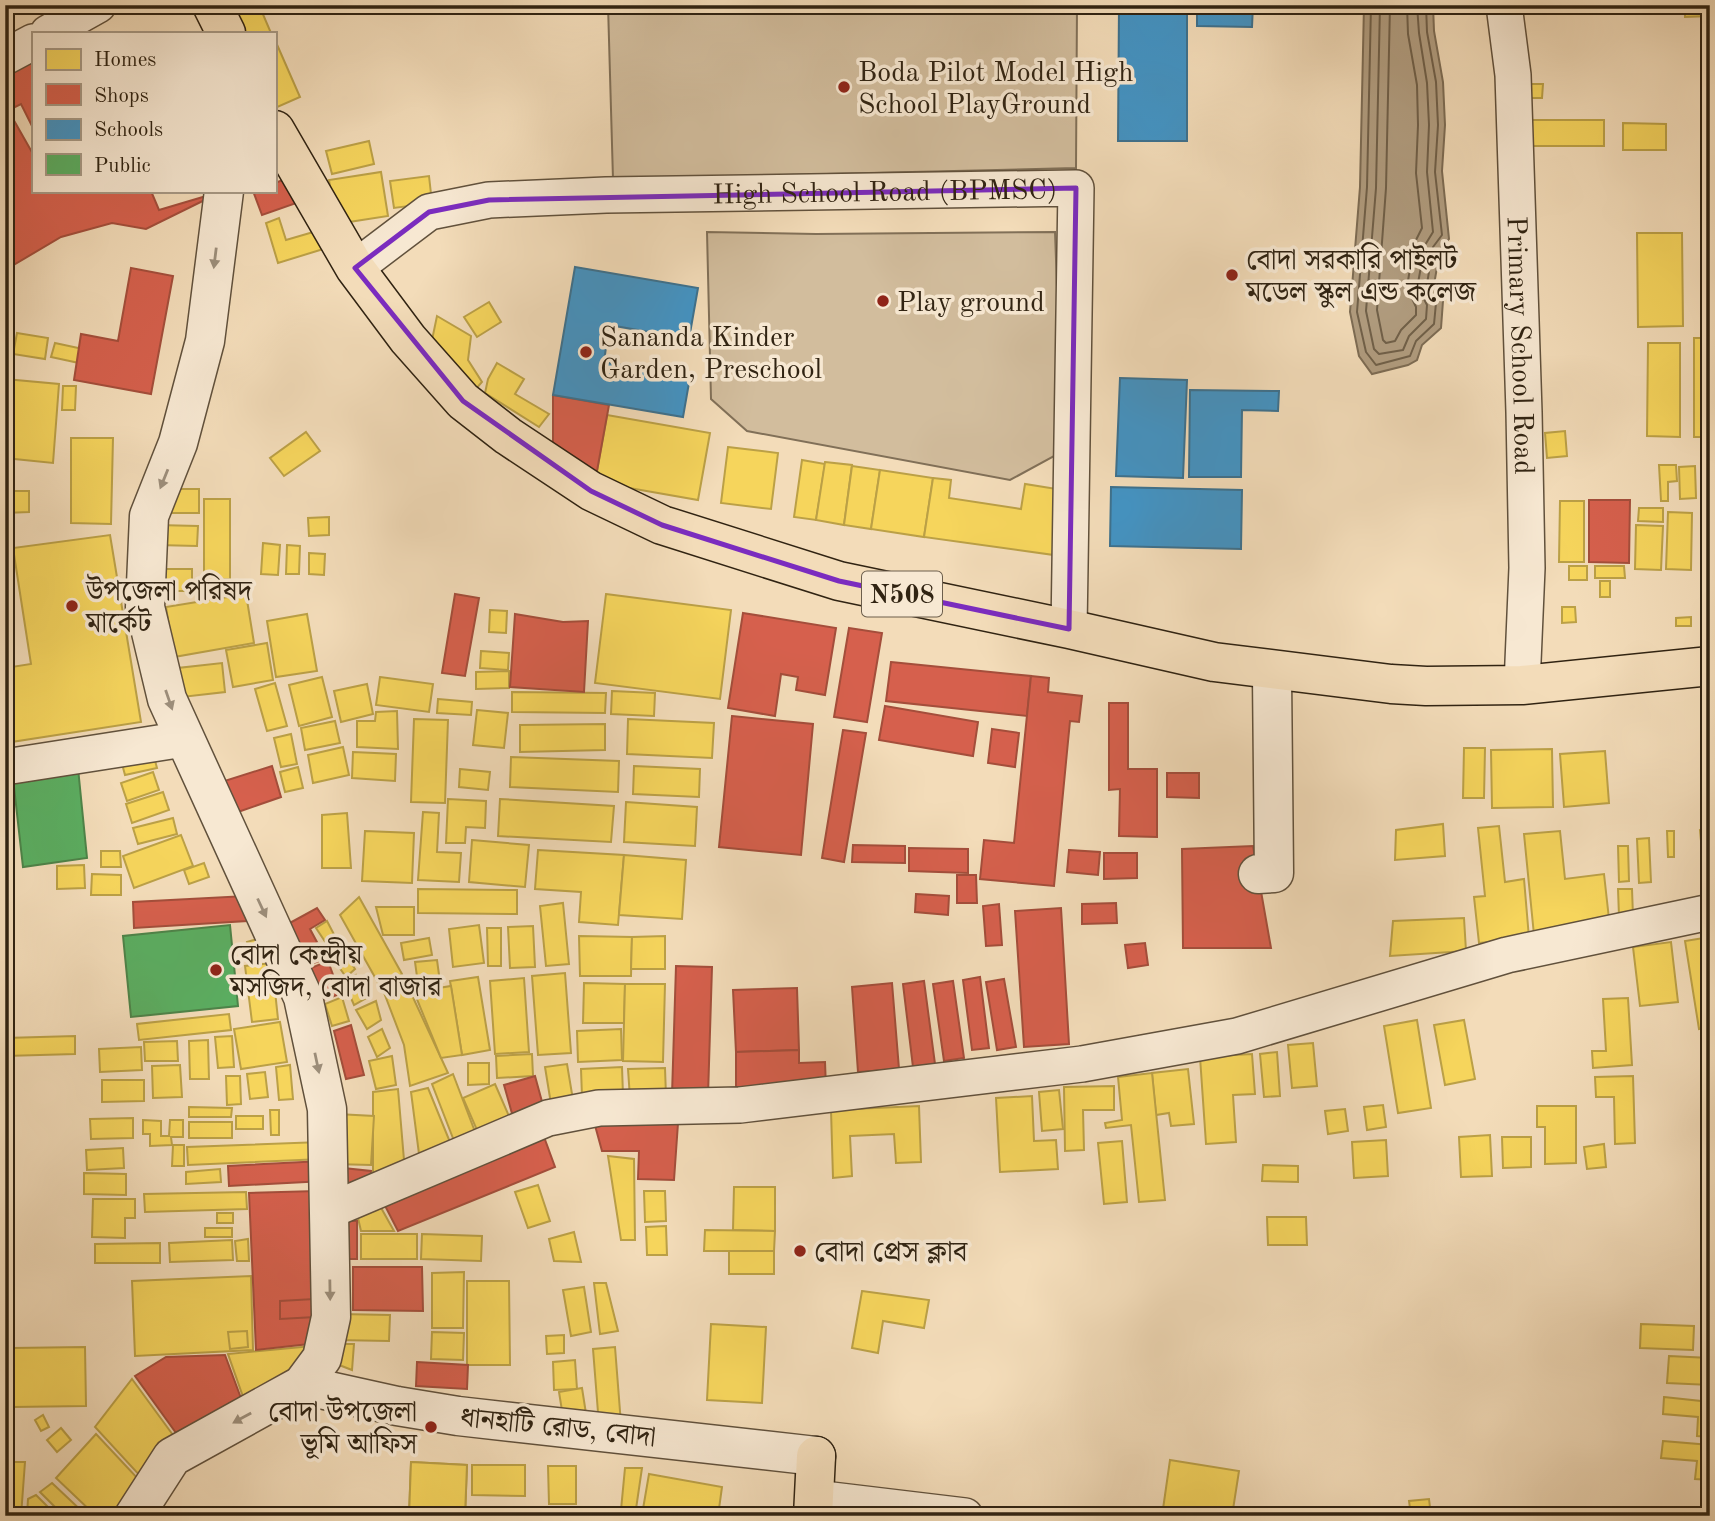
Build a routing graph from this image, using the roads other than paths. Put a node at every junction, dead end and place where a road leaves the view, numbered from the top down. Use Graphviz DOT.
graph roads {
  1 [pos="98,5"];
  2 [pos="212,5"];
  3 [pos="1504,5"];
  4 [pos="50,32"];
  5 [pos="226,32"];
  6 [pos="32,42"];
  7 [pos="5,57"];
  8 [pos="276,132"];
  9 [pos="224,192"];
  10 [pos="355,268"];
  11 [pos="1069,629"];
  12 [pos="1710,666"];
  13 [pos="1272,676"];
  14 [pos="1522,685"];
  15 [pos="184,739"];
  16 [pos="5,767"];
  17 [pos="1258,874"];
  18 [pos="1710,912"];
  19 [pos="329,1211"];
  20 [pos="302,1384"];
  21 [pos="816,1456"];
  22 [pos="814,1507"];
  23 [pos="134,1516"];
  24 [pos="965,1516"];
  1 -- 4 [label="street"];
  2 -- 5 [label="main road"];
  3 -- 14 [label="street, Primary School Road"];
  6 -- 7 [label="street"];
  8 -- 10 [label="main road, N508"];
  9 -- 15 [label="street, one-way"];
  10 -- 11 [label="main road, N508"];
  10 -- 11 [label="street, High School Road (BPMSC)"];
  11 -- 14 [label="main road, N508"];
  12 -- 14 [label="main road, N508"];
  13 -- 17 [label="street"];
  15 -- 16 [label="street"];
  15 -- 19 [label="street, one-way"];
  18 -- 19 [label="street"];
  19 -- 20 [label="street, one-way"];
  20 -- 21 [label="street, ধানহাটি রোড, বোদা"];
  20 -- 23 [label="street, one-way"];
  21 -- 22 [label="main road"];
  22 -- 24 [label="street"];
}
